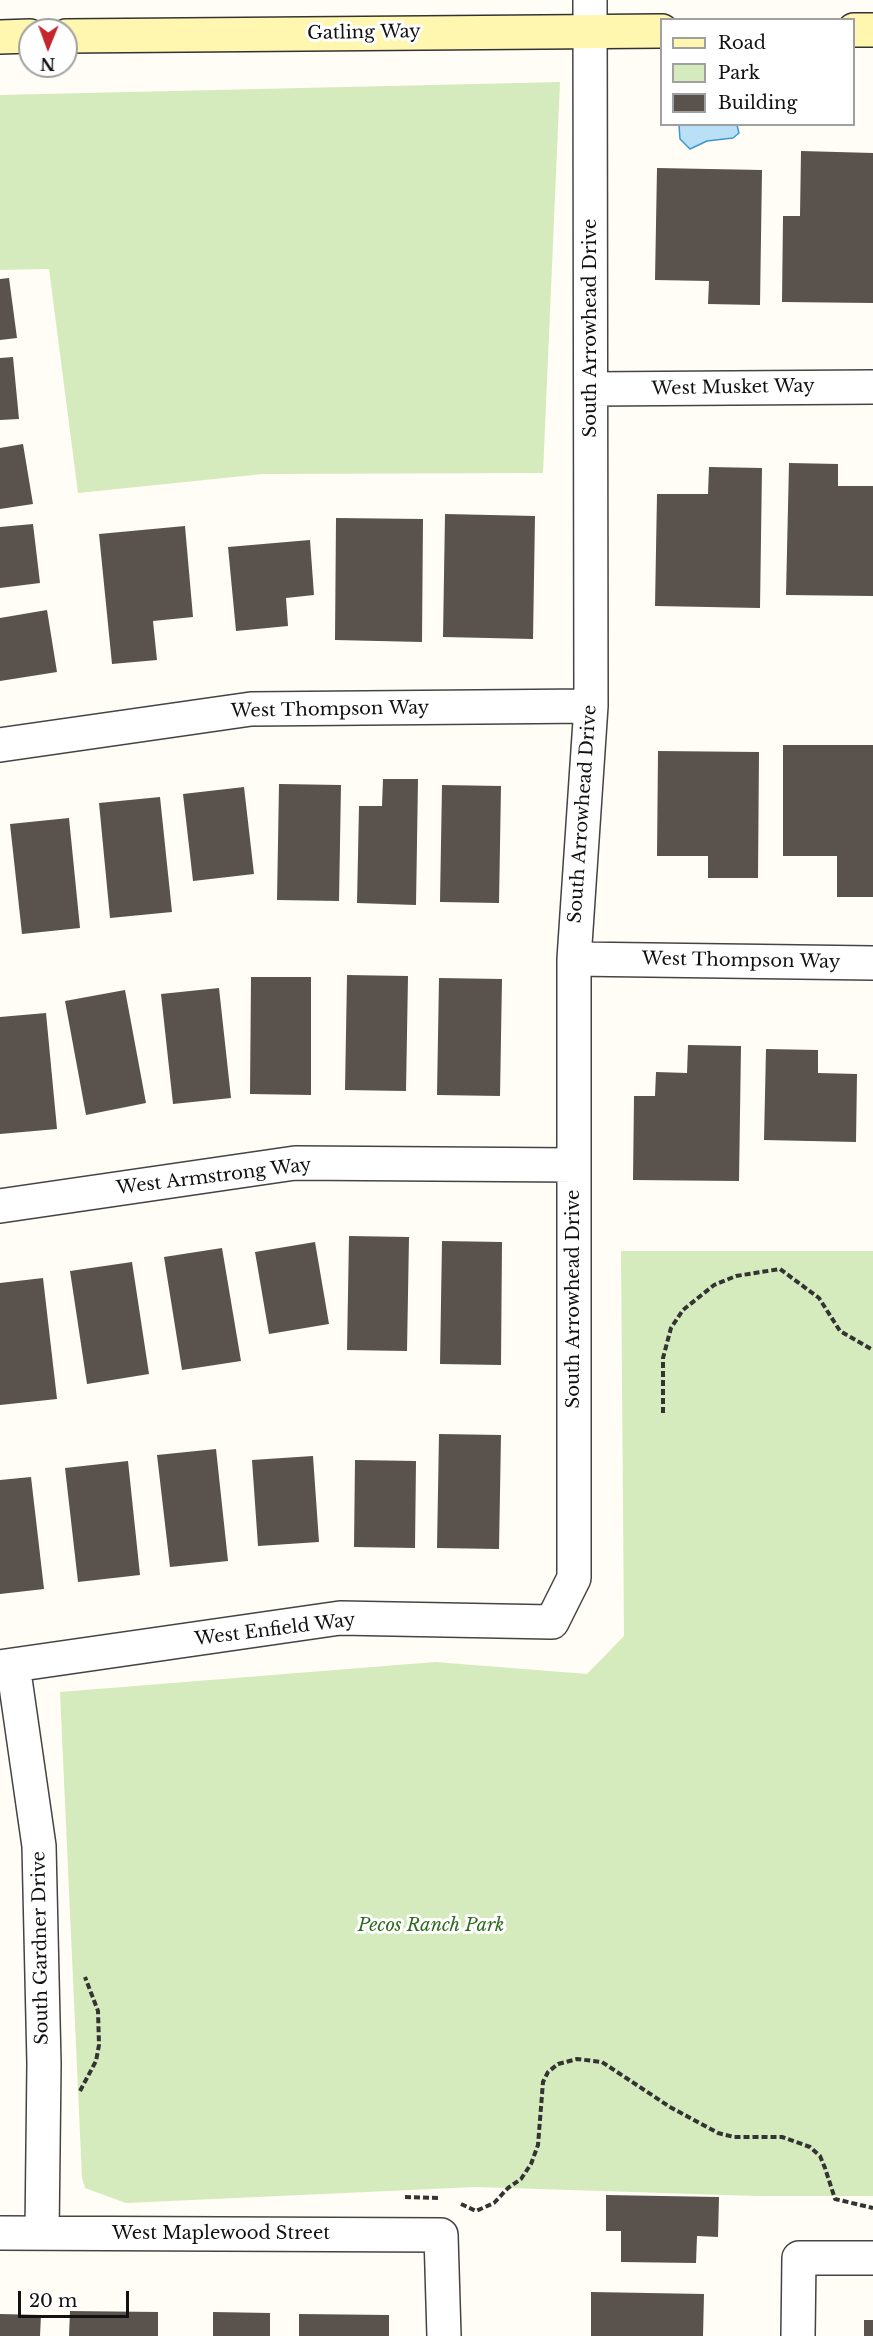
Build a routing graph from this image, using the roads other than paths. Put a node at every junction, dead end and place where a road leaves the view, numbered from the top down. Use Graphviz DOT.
graph roads {
  1 [pos="590,15"];
  2 [pos="855,30"];
  3 [pos="873,30"];
  4 [pos="660,31"];
  5 [pos="18,36"];
  6 [pos="78,36"];
  7 [pos="0,37"];
  8 [pos="873,387"];
  9 [pos="592,389"];
  10 [pos="591,706"];
  11 [pos="0,745"];
  12 [pos="574,959"];
  13 [pos="873,963"];
  14 [pos="574,1166"];
  15 [pos="0,1206"];
  16 [pos="552,1622"];
  17 [pos="7,1666"];
  18 [pos="0,2233"];
  19 [pos="42,2233"];
  20 [pos="873,2258"];
  21 [pos="444,2336"];
  22 [pos="798,2336"];
  1 -- 4 [label="street, Gatling Way"];
  1 -- 6 [label="street, Gatling Way"];
  1 -- 9 [label="street, South Arrowhead Drive"];
  2 -- 3 [label="street"];
  5 -- 7 [label="street"];
  8 -- 9 [label="street, West Musket Way"];
  9 -- 10 [label="street, South Arrowhead Drive"];
  10 -- 11 [label="street, West Thompson Way"];
  10 -- 12 [label="street, South Arrowhead Drive"];
  12 -- 13 [label="street, West Thompson Way"];
  12 -- 14 [label="street, South Arrowhead Drive"];
  14 -- 15 [label="street, West Armstrong Way"];
  14 -- 16 [label="street, South Arrowhead Drive"];
  16 -- 17 [label="street, West Enfield Way"];
  17 -- 19 [label="street, South Gardner Drive"];
  18 -- 19 [label="street, West Maplewood Street"];
  19 -- 21 [label="street, West Maplewood Street"];
  20 -- 22 [label="street"];
}
